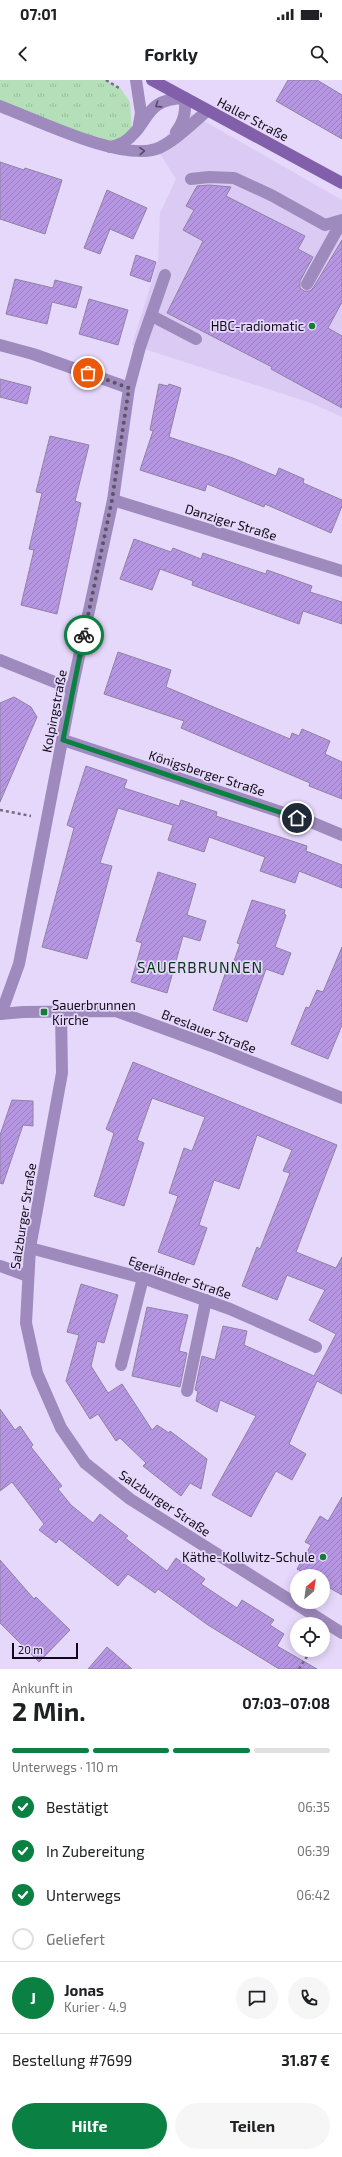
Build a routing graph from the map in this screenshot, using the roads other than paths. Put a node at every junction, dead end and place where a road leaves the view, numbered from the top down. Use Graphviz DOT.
graph roads {
  1 [pos="136,80"];
  2 [pos="152,80"];
  3 [pos="185,98"];
  4 [pos="0,106"];
  5 [pos="208,111"];
  6 [pos="139,125"];
  7 [pos="171,140"];
  8 [pos="110,147"];
  9 [pos="191,179"];
  10 [pos="342,183"];
  11 [pos="342,221"];
  12 [pos="165,275"];
  13 [pos="307,284"];
  14 [pos="152,316"];
  15 [pos="196,339"];
  16 [pos="0,345"];
  17 [pos="129,388"];
  18 [pos="112,500"];
  19 [pos="342,571"];
  20 [pos="0,660"];
  21 [pos="72,689"];
  22 [pos="63,740"];
  23 [pos="342,835"];
  24 [pos="61,1013"];
  25 [pos="0,1014"];
  26 [pos="342,1098"];
  27 [pos="30,1248"];
  28 [pos="0,1266"];
  29 [pos="28,1276"];
  30 [pos="143,1278"];
  31 [pos="206,1300"];
  32 [pos="316,1347"];
  33 [pos="121,1364"];
  34 [pos="187,1391"];
  35 [pos="342,1633"];
  1 -- 6 [label="street"];
  2 -- 3 [label="main road, Haller Straße"];
  3 -- 5 [label="main road, Haller Straße"];
  3 -- 6 [label="street, one-way"];
  3 -- 7 [label="street"];
  4 -- 8 [label="street"];
  5 -- 7 [label="street"];
  5 -- 10 [label="main road, Haller Straße"];
  6 -- 8 [label="street"];
  8 -- 7 [label="street, one-way"];
  9 -- 11 [label="street"];
  11 -- 13 [label="street"];
  12 -- 14 [label="street, Kolpingstraße"];
  14 -- 15 [label="street"];
  14 -- 17 [label="street, Kolpingstraße"];
  16 -- 17 [label="street"];
  17 -- 18 [label="street, Kolpingstraße"];
  18 -- 19 [label="street, Danziger Straße"];
  18 -- 21 [label="street, Kolpingstraße"];
  20 -- 21 [label="street"];
  21 -- 22 [label="street, Kolpingstraße"];
  22 -- 23 [label="street, Königsberger Straße"];
  22 -- 25 [label="street, Kolpingstraße"];
  24 -- 25 [label="street, Breslauer Straße"];
  24 -- 26 [label="street, Breslauer Straße"];
  24 -- 27 [label="street, Salzburger Straße"];
  27 -- 29 [label="street, Salzburger Straße"];
  27 -- 30 [label="street, Egerländer Straße"];
  28 -- 29 [label="street"];
  29 -- 35 [label="street, Salzburger Straße"];
  30 -- 31 [label="street, Egerländer Straße"];
  30 -- 33 [label="street"];
  31 -- 32 [label="street, Egerländer Straße"];
  31 -- 34 [label="street"];
}
